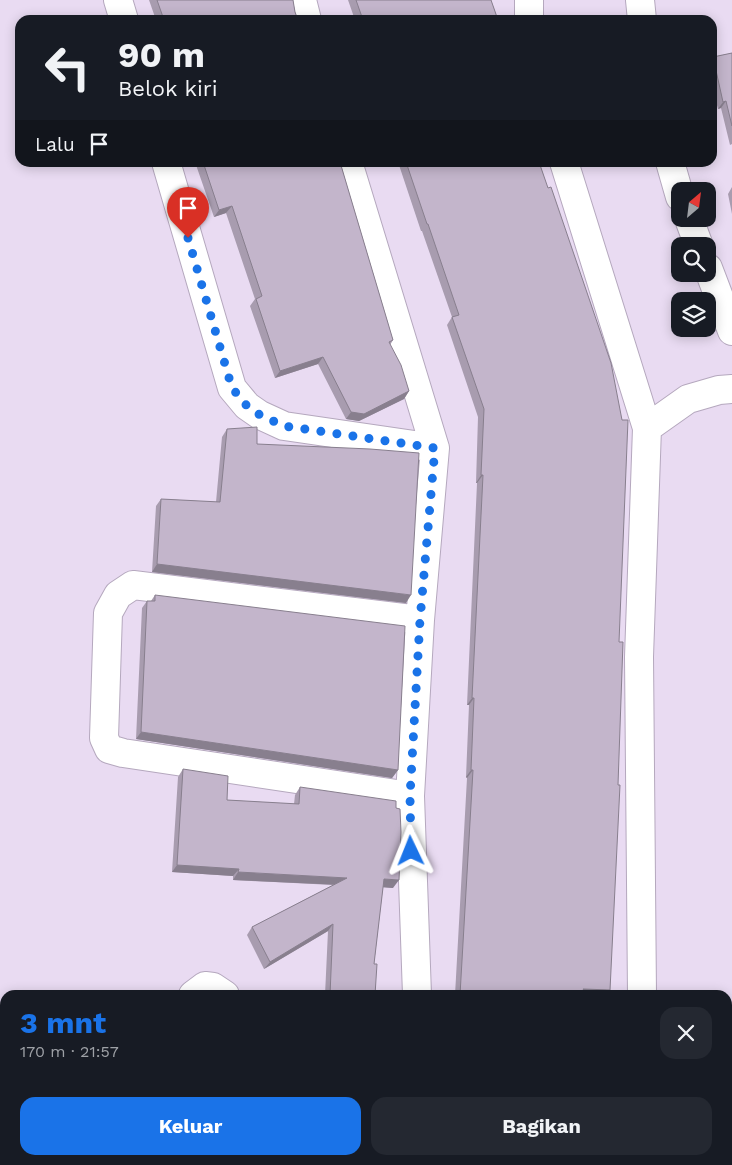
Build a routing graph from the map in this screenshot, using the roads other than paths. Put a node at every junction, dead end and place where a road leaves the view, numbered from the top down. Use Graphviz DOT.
graph roads {
  1 [pos="118,0"];
  2 [pos="302,0"];
  3 [pos="529,0"];
  4 [pos="640,0"];
  5 [pos="122,15"];
  6 [pos="306,15"];
  7 [pos="529,15"];
  8 [pos="642,15"];
  9 [pos="167,167"];
  10 [pos="350,167"];
  11 [pos="566,167"];
  12 [pos="671,167"];
  13 [pos="676,182"];
  14 [pos="713,282"];
  15 [pos="732,331"];
  16 [pos="732,389"];
  17 [pos="647,428"];
  18 [pos="435,448"];
  19 [pos="420,620"];
  20 [pos="410,796"];
  21 [pos="200,990"];
  22 [pos="218,990"];
  23 [pos="417,990"];
  24 [pos="642,990"];
  1 -- 5 [label="street"];
  2 -- 6 [label="street"];
  3 -- 7 [label="street"];
  4 -- 8 [label="street"];
  9 -- 18 [label="street"];
  10 -- 18 [label="street"];
  11 -- 17 [label="street"];
  12 -- 13 [label="street"];
  14 -- 15 [label="street"];
  16 -- 17 [label="street"];
  17 -- 24 [label="street"];
  18 -- 19 [label="street"];
  19 -- 20 [label="street"];
  19 -- 20 [label="street"];
  20 -- 23 [label="street"];
  21 -- 22 [label="street"];
}
